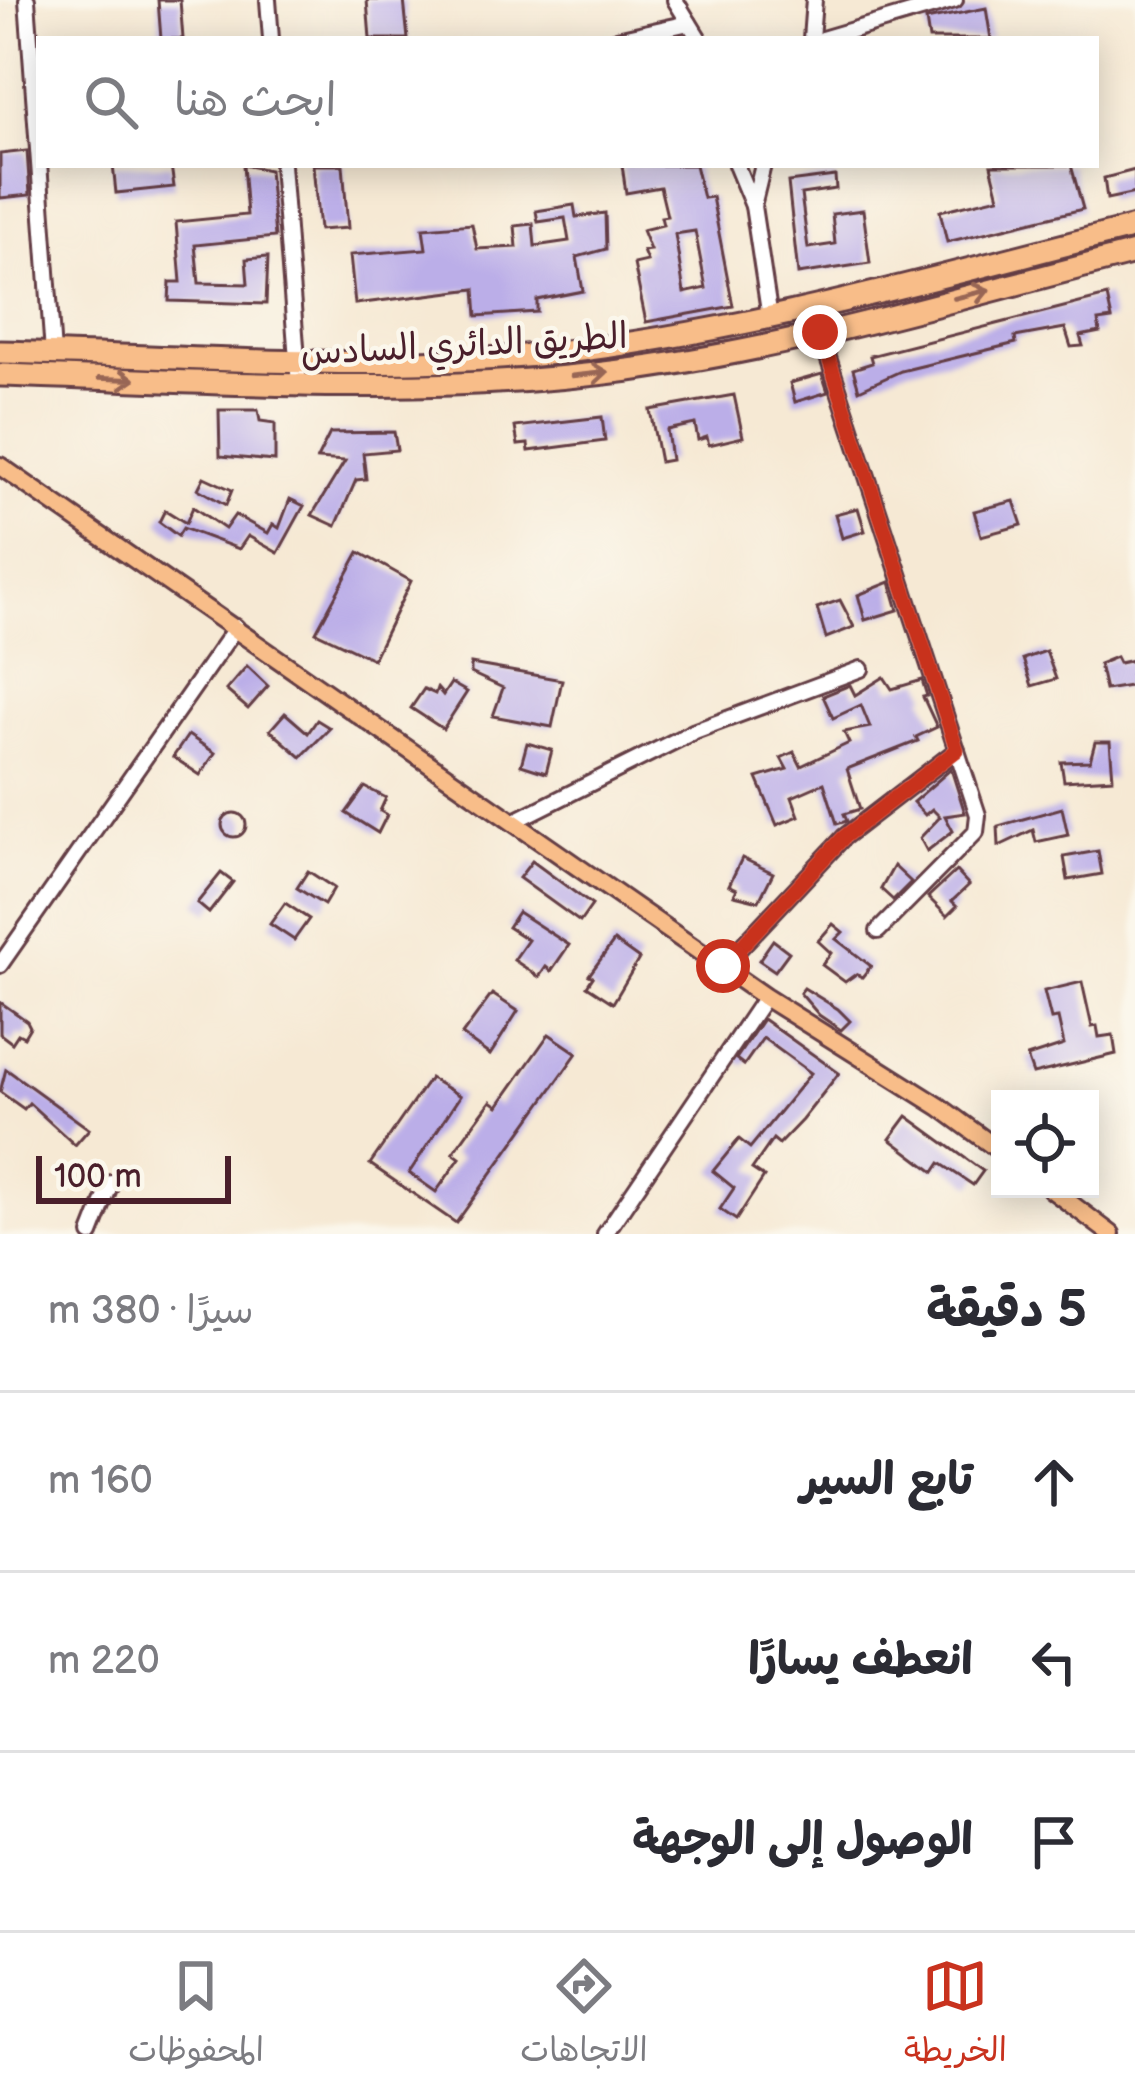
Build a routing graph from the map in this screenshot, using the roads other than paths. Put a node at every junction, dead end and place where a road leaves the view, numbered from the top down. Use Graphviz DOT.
graph roads {
  1 [pos="27,0"];
  2 [pos="268,0"];
  3 [pos="675,0"];
  4 [pos="814,0"];
  5 [pos="955,0"];
  6 [pos="689,23"];
  7 [pos="272,36"];
  8 [pos="630,36"];
  9 [pos="697,36"];
  10 [pos="811,36"];
  11 [pos="832,36"];
  12 [pos="36,122"];
  13 [pos="39,168"];
  14 [pos="282,168"];
  15 [pos="737,168"];
  16 [pos="762,168"];
  17 [pos="753,206"];
  18 [pos="1135,227"];
  19 [pos="1135,253"];
  20 [pos="770,318"];
  21 [pos="820,332"];
  22 [pos="775,344"];
  23 [pos="0,352"];
  24 [pos="53,353"];
  25 [pos="518,356"];
  26 [pos="299,360"];
  27 [pos="0,376"];
  28 [pos="519,381"];
  29 [pos="299,386"];
  30 [pos="0,466"];
  31 [pos="236,627"];
  32 [pos="861,668"];
  33 [pos="957,750"];
  34 [pos="515,821"];
  35 [pos="878,931"];
  36 [pos="0,965"];
  37 [pos="723,966"];
  38 [pos="765,997"];
  39 [pos="991,1144"];
  40 [pos="111,1183"];
  41 [pos="1063,1198"];
  42 [pos="95,1232"];
  43 [pos="605,1234"];
  44 [pos="1111,1234"];
  1 -- 12 [label="street"];
  2 -- 7 [label="street"];
  3 -- 6 [label="street"];
  4 -- 10 [label="street"];
  5 -- 11 [label="street"];
  6 -- 8 [label="street"];
  6 -- 9 [label="street"];
  13 -- 24 [label="street"];
  14 -- 26 [label="street"];
  15 -- 17 [label="street"];
  16 -- 17 [label="street"];
  17 -- 20 [label="street"];
  18 -- 20 [label="highway, الطريق الدائري السادس"];
  21 -- 19 [label="highway, الطريق الدائري السادس, one-way"];
  20 -- 22 [label="highway"];
  20 -- 25 [label="highway, الطريق الدائري السادس"];
  21 -- 22 [label="highway, الطريق الدائري السادس"];
  21 -- 33 [label="street"];
  28 -- 22 [label="highway, الطريق الدائري السادس, one-way"];
  23 -- 24 [label="highway, الطريق الدائري السادس"];
  24 -- 26 [label="highway, الطريق الدائري السادس"];
  25 -- 26 [label="highway, الطريق الدائري السادس"];
  25 -- 28 [label="highway"];
  26 -- 29 [label="street"];
  27 -- 29 [label="highway, الطريق الدائري السادس, one-way"];
  28 -- 29 [label="highway, الطريق الدائري السادس"];
  30 -- 31 [label="main road"];
  31 -- 34 [label="main road"];
  31 -- 36 [label="street"];
  32 -- 34 [label="street"];
  33 -- 35 [label="street"];
  33 -- 37 [label="street"];
  34 -- 37 [label="main road"];
  37 -- 38 [label="main road"];
  38 -- 39 [label="main road"];
  38 -- 43 [label="street"];
  40 -- 42 [label="street"];
  41 -- 44 [label="main road"];
}
